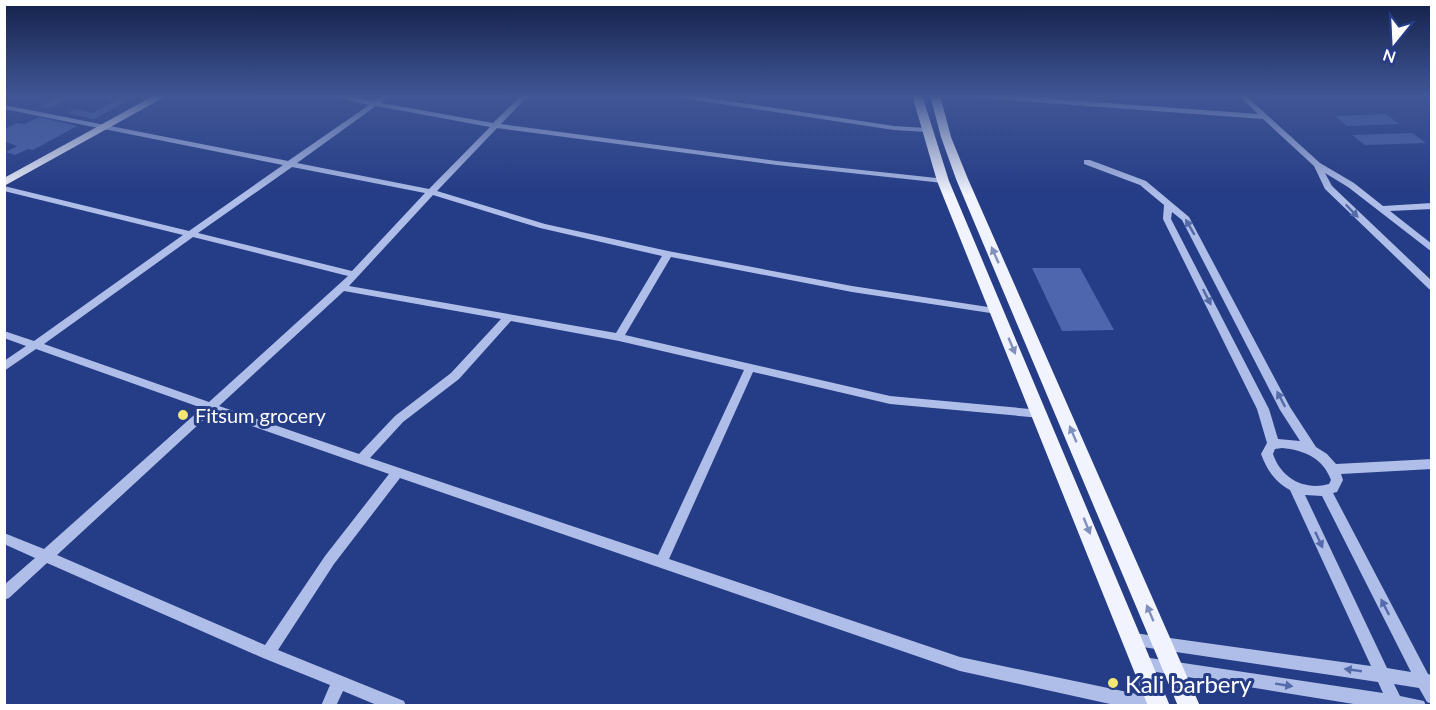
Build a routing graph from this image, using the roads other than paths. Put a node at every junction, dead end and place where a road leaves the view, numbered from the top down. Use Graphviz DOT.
graph roads {
  1 [pos="87,128"];
  2 [pos="104,128"];
  3 [pos="112,128"];
  4 [pos="338,128"];
  5 [pos="493,128"];
  6 [pos="511,128"];
  7 [pos="896,128"];
  8 [pos="946,128"];
  9 [pos="1277,128"];
  10 [pos="927,130"];
  11 [pos="1087,162"];
  12 [pos="286,164"];
  13 [pos="1317,165"];
  14 [pos="4,174"];
  15 [pos="944,180"];
  16 [pos="4,183"];
  17 [pos="4,188"];
  18 [pos="431,192"];
  19 [pos="1168,206"];
  20 [pos="1431,206"];
  21 [pos="1383,209"];
  22 [pos="188,235"];
  23 [pos="1431,249"];
  24 [pos="668,254"];
  25 [pos="355,275"];
  26 [pos="1431,287"];
  27 [pos="342,288"];
  28 [pos="997,311"];
  29 [pos="508,318"];
  30 [pos="4,334"];
  31 [pos="619,337"];
  32 [pos="34,344"];
  33 [pos="4,367"];
  34 [pos="750,368"];
  35 [pos="211,407"];
  36 [pos="1041,414"];
  37 [pos="1274,445"];
  38 [pos="1311,449"];
  39 [pos="361,460"];
  40 [pos="1431,464"];
  41 [pos="1334,469"];
  42 [pos="398,472"];
  43 [pos="1295,487"];
  44 [pos="1326,491"];
  45 [pos="4,538"];
  46 [pos="47,556"];
  47 [pos="661,562"];
  48 [pos="4,594"];
  49 [pos="1134,640"];
  50 [pos="1162,642"];
  51 [pos="268,653"];
  52 [pos="1143,664"];
  53 [pos="1173,668"];
  54 [pos="1381,675"];
  55 [pos="340,681"];
  56 [pos="1427,682"];
  57 [pos="1431,697"];
  58 [pos="1395,702"];
  59 [pos="328,705"];
  60 [pos="399,705"];
  61 [pos="1157,705"];
  62 [pos="1189,705"];
  63 [pos="1419,705"];
  1 -- 14 [label="main road"];
  2 -- 16 [label="main road"];
  3 -- 12 [label="street"];
  4 -- 12 [label="street"];
  5 -- 18 [label="street"];
  6 -- 15 [label="street"];
  7 -- 10 [label="street"];
  50 -- 8 [label="main road, one-way"];
  9 -- 13 [label="street"];
  10 -- 15 [label="main road"];
  11 -- 19 [label="street"];
  12 -- 18 [label="street"];
  12 -- 22 [label="street"];
  13 -- 21 [label="street"];
  13 -- 26 [label="street, one-way"];
  15 -- 28 [label="main road"];
  17 -- 22 [label="street"];
  18 -- 24 [label="street"];
  18 -- 25 [label="street"];
  19 -- 37 [label="street, one-way"];
  38 -- 19 [label="street, one-way"];
  20 -- 21 [label="street"];
  21 -- 23 [label="street"];
  22 -- 25 [label="street"];
  22 -- 32 [label="street"];
  24 -- 28 [label="street"];
  24 -- 31 [label="street"];
  25 -- 27 [label="street"];
  27 -- 29 [label="street"];
  27 -- 35 [label="street"];
  28 -- 36 [label="main road, one-way"];
  29 -- 31 [label="street"];
  29 -- 39 [label="street"];
  30 -- 32 [label="street"];
  31 -- 34 [label="street"];
  32 -- 33 [label="street"];
  32 -- 35 [label="street"];
  34 -- 36 [label="street"];
  34 -- 47 [label="street"];
  35 -- 39 [label="street"];
  35 -- 46 [label="street"];
  36 -- 49 [label="main road, one-way"];
  37 -- 38 [label="street"];
  37 -- 43 [label="street"];
  38 -- 41 [label="street"];
  39 -- 42 [label="street"];
  40 -- 41 [label="street"];
  41 -- 44 [label="street"];
  42 -- 47 [label="street"];
  42 -- 51 [label="street"];
  43 -- 44 [label="street"];
  43 -- 54 [label="street, one-way"];
  56 -- 44 [label="street, one-way"];
  45 -- 46 [label="street"];
  46 -- 48 [label="street"];
  46 -- 51 [label="street"];
  47 -- 61 [label="street"];
  49 -- 50 [label="street"];
  49 -- 52 [label="main road"];
  50 -- 53 [label="main road"];
  54 -- 50 [label="street, one-way"];
  51 -- 55 [label="street"];
  52 -- 53 [label="street"];
  52 -- 61 [label="main road"];
  53 -- 58 [label="street, one-way"];
  53 -- 62 [label="main road"];
  54 -- 56 [label="street"];
  54 -- 58 [label="street"];
  55 -- 59 [label="street"];
  55 -- 60 [label="street"];
  56 -- 57 [label="street"];
  58 -- 63 [label="street"];
}
